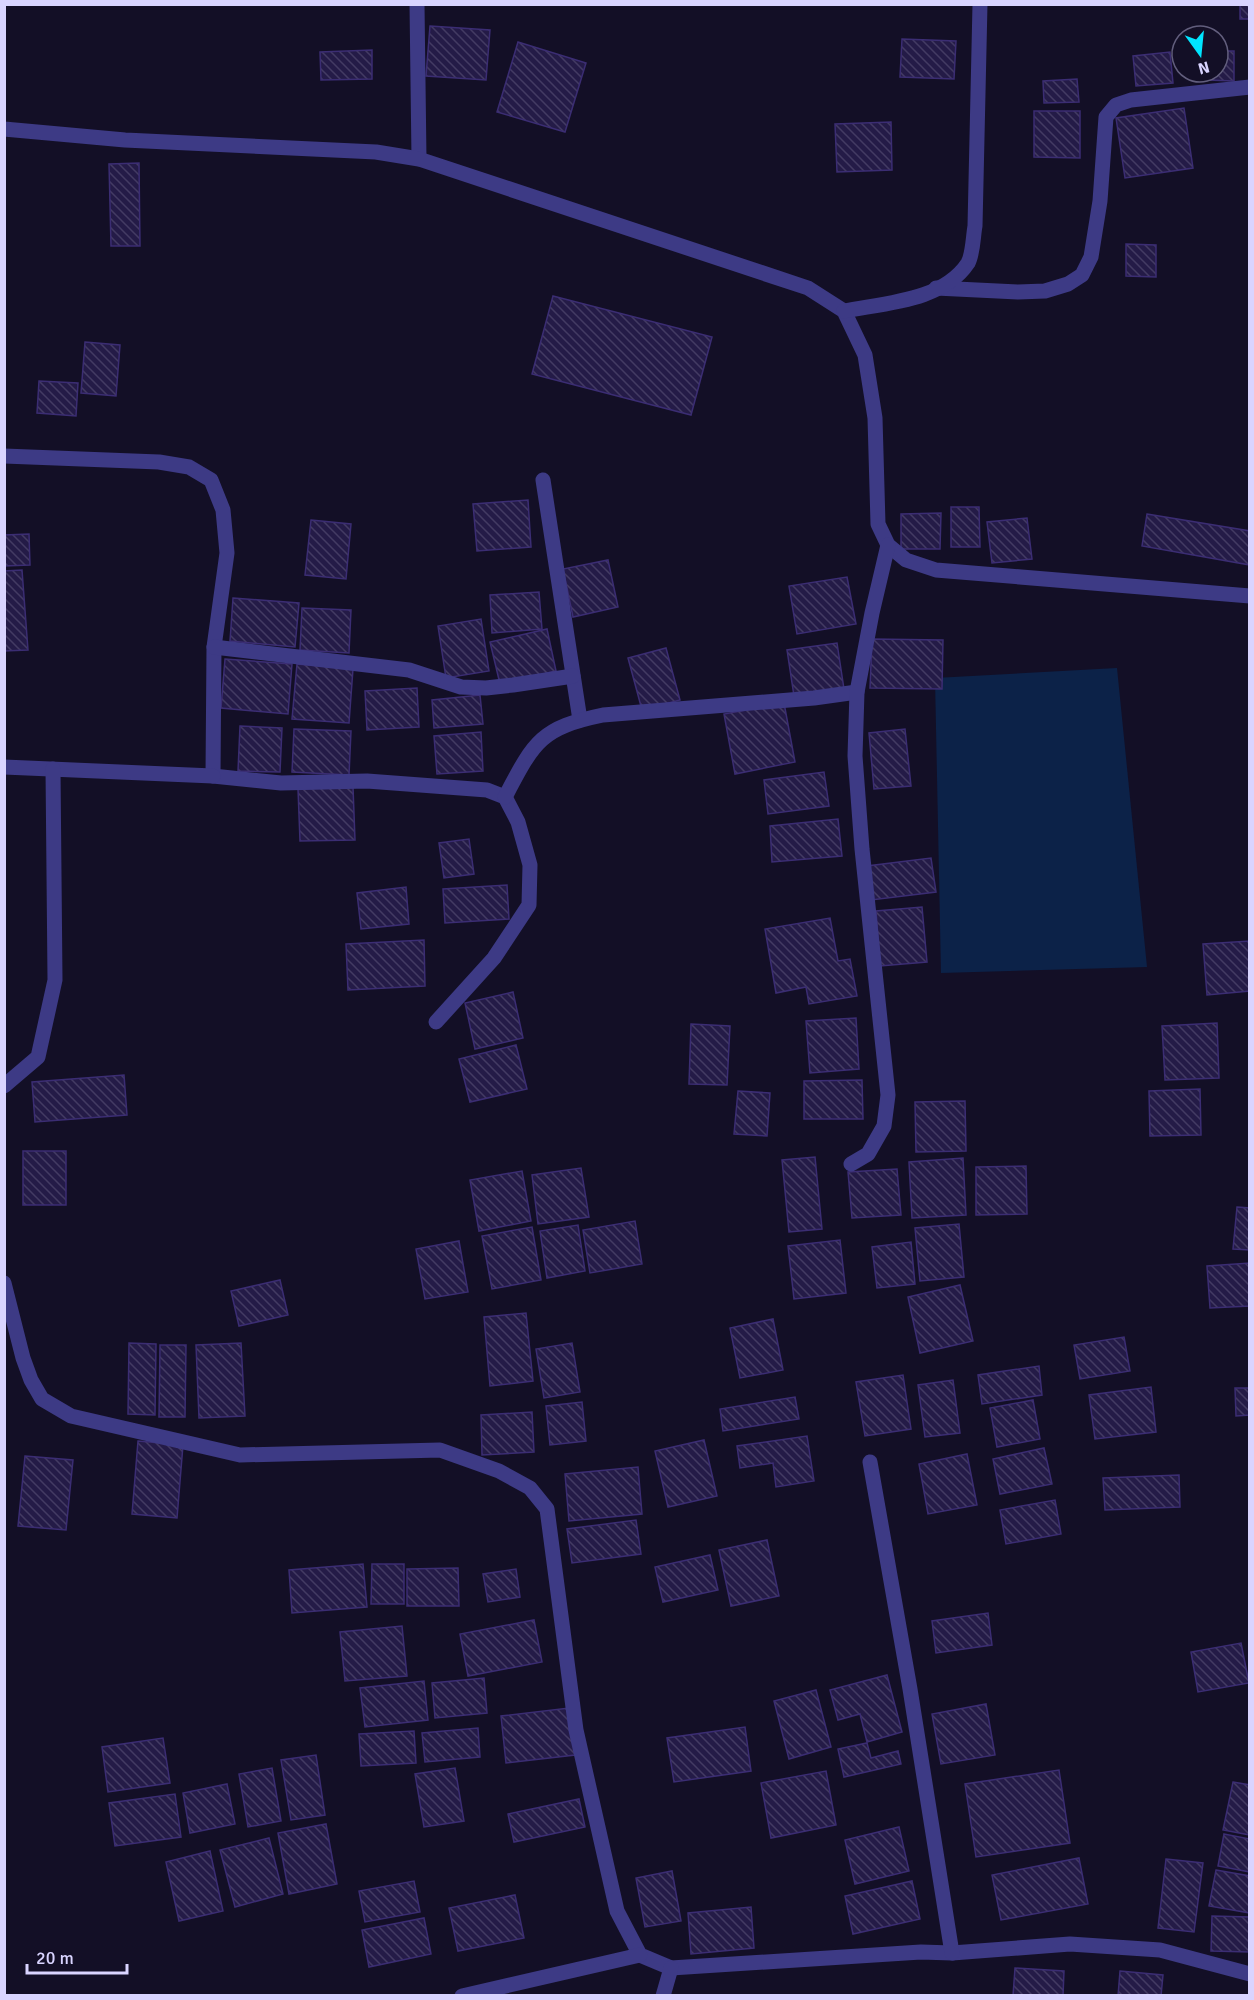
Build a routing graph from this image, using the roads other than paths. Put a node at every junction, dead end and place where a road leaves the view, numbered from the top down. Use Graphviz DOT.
graph roads {
  1 [pos="417,4"];
  2 [pos="980,4"];
  3 [pos="1250,87"];
  4 [pos="4,129"];
  5 [pos="419,159"];
  6 [pos="936,288"];
  7 [pos="844,311"];
  8 [pos="4,456"];
  9 [pos="543,480"];
  10 [pos="888,545"];
  11 [pos="1250,596"];
  12 [pos="214,647"];
  13 [pos="573,676"];
  14 [pos="857,692"];
  15 [pos="580,720"];
  16 [pos="4,767"];
  17 [pos="53,769"];
  18 [pos="213,776"];
  19 [pos="506,797"];
  20 [pos="436,1022"];
  21 [pos="4,1086"];
  22 [pos="851,1164"];
  23 [pos="4,1283"];
  24 [pos="870,1461"];
  25 [pos="952,1953"];
  26 [pos="640,1955"];
  27 [pos="671,1968"];
  28 [pos="1250,1974"];
  29 [pos="462,1995"];
  30 [pos="663,1995"];
  1 -- 5 [label="street"];
  2 -- 6 [label="street"];
  3 -- 6 [label="street"];
  4 -- 5 [label="street"];
  5 -- 7 [label="street"];
  6 -- 7 [label="street"];
  7 -- 10 [label="street"];
  8 -- 12 [label="street"];
  9 -- 13 [label="street"];
  10 -- 11 [label="street"];
  10 -- 14 [label="street"];
  12 -- 13 [label="street"];
  12 -- 18 [label="street"];
  13 -- 15 [label="street"];
  14 -- 15 [label="street"];
  14 -- 22 [label="street"];
  15 -- 19 [label="street"];
  16 -- 17 [label="street"];
  17 -- 18 [label="street"];
  17 -- 21 [label="street"];
  18 -- 19 [label="street"];
  19 -- 20 [label="street"];
  23 -- 26 [label="street"];
  24 -- 25 [label="street"];
  25 -- 27 [label="street"];
  25 -- 28 [label="street"];
  26 -- 27 [label="street"];
  26 -- 29 [label="street"];
  27 -- 30 [label="street"];
}
